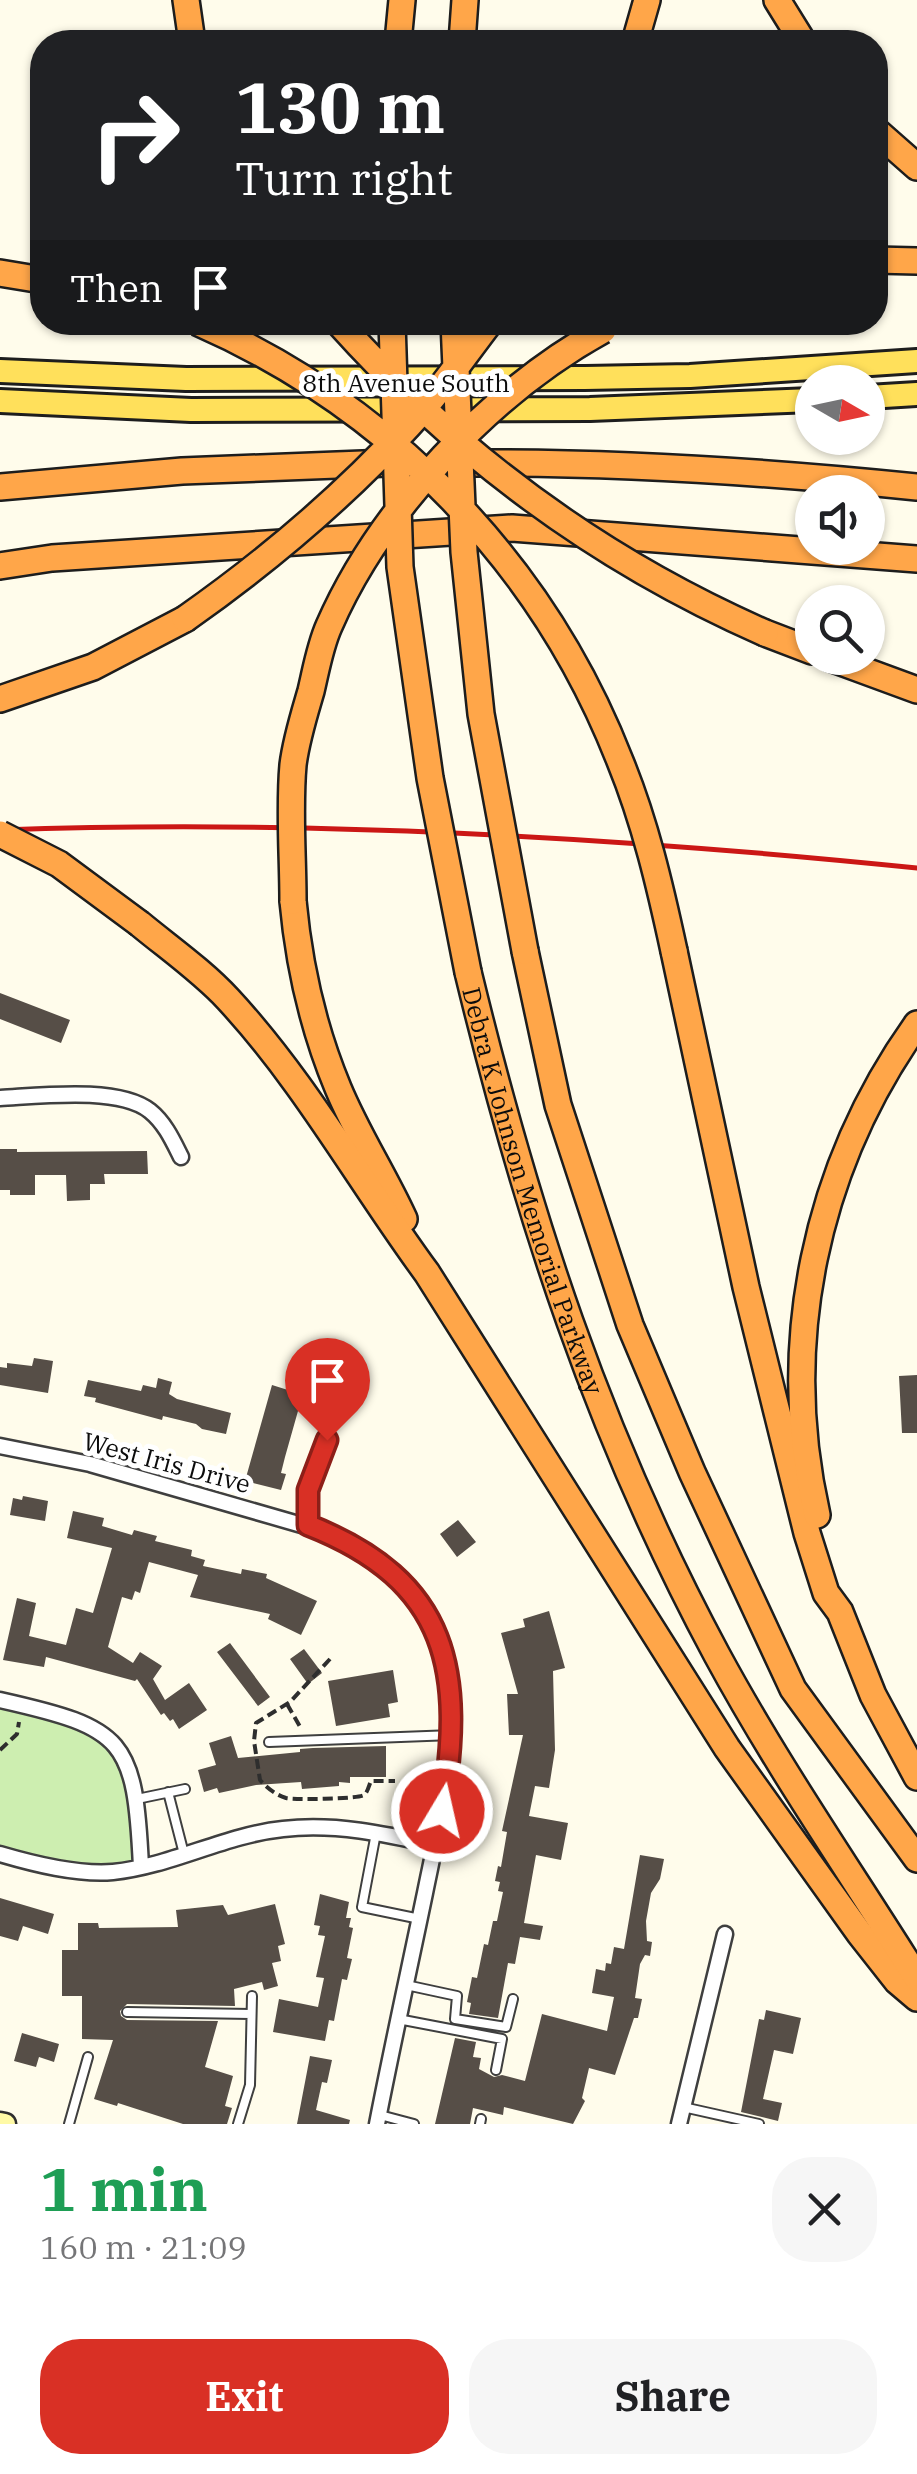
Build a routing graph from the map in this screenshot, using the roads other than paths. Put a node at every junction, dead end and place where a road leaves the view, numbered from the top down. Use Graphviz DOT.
graph roads {
  1 [pos="186,0"];
  2 [pos="402,0"];
  3 [pos="466,0"];
  4 [pos="647,0"];
  5 [pos="777,0"];
  6 [pos="190,30"];
  7 [pos="399,30"];
  8 [pos="463,30"];
  9 [pos="638,30"];
  10 [pos="796,30"];
  11 [pos="888,141"];
  12 [pos="917,167"];
  13 [pos="888,260"];
  14 [pos="917,260"];
  15 [pos="0,272"];
  16 [pos="30,278"];
  17 [pos="223,335"];
  18 [pos="351,335"];
  19 [pos="392,335"];
  20 [pos="455,335"];
  21 [pos="480,335"];
  22 [pos="596,335"];
  23 [pos="917,361"];
  24 [pos="0,370"];
  25 [pos="917,394"];
  26 [pos="885,396"];
  27 [pos="795,401"];
  28 [pos="0,402"];
  29 [pos="0,486"];
  30 [pos="917,487"];
  31 [pos="917,559"];
  32 [pos="0,566"];
  33 [pos="795,644"];
  34 [pos="876,675"];
  35 [pos="917,690"];
  36 [pos="0,698"];
  37 [pos="0,834"];
  38 [pos="917,1024"];
  39 [pos="0,1098"];
  40 [pos="181,1157"];
  41 [pos="427,1273"];
  42 [pos="327,1440"];
  43 [pos="0,1446"];
  44 [pos="308,1525"];
  45 [pos="840,1612"];
  46 [pos="0,1700"];
  47 [pos="452,1736"];
  48 [pos="269,1742"];
  49 [pos="917,1777"];
  50 [pos="185,1789"];
  51 [pos="168,1792"];
  52 [pos="137,1798"];
  53 [pos="376,1833"];
  54 [pos="435,1845"];
  55 [pos="0,1854"];
  56 [pos="184,1854"];
  57 [pos="917,1859"];
  58 [pos="140,1867"];
  59 [pos="420,1919"];
  60 [pos="725,1934"];
  61 [pos="917,1978"];
  62 [pos="406,1985"];
  63 [pos="252,1996"];
  64 [pos="917,1998"];
  65 [pos="513,1999"];
  66 [pos="127,2012"];
  67 [pos="251,2014"];
  68 [pos="398,2019"];
  69 [pos="88,2057"];
  70 [pos="496,2070"];
  71 [pos="683,2107"];
  72 [pos="378,2119"];
  73 [pos="715,2119"];
  74 [pos="69,2124"];
  75 [pos="238,2124"];
  76 [pos="414,2124"];
  77 [pos="678,2124"];
  78 [pos="759,2124"];
  1 -- 6 [label="highway"];
  2 -- 7 [label="highway"];
  3 -- 8 [label="highway"];
  4 -- 9 [label="highway"];
  5 -- 10 [label="highway"];
  11 -- 12 [label="highway"];
  13 -- 14 [label="highway"];
  15 -- 16 [label="highway"];
  17 -- 45 [label="highway, bridge"];
  18 -- 33 [label="highway, bridge"];
  19 -- 61 [label="highway, Debra K Johnson Memorial Parkway, bridge"];
  20 -- 57 [label="highway, Debra K Johnson Memorial Parkway, bridge"];
  21 -- 36 [label="highway, bridge"];
  22 -- 41 [label="highway, bridge"];
  23 -- 24 [label="main road, 8th Avenue South"];
  25 -- 26 [label="main road"];
  27 -- 28 [label="main road, 8th Avenue South"];
  29 -- 30 [label="highway"];
  31 -- 32 [label="highway"];
  34 -- 35 [label="highway"];
  37 -- 41 [label="highway, bridge"];
  38 -- 45 [label="highway"];
  39 -- 40 [label="street"];
  41 -- 64 [label="highway"];
  42 -- 44 [label="lane"];
  43 -- 44 [label="street, West Iris Drive"];
  44 -- 47 [label="street, West Iris Drive"];
  45 -- 49 [label="highway"];
  46 -- 52 [label="street"];
  47 -- 48 [label="lane"];
  47 -- 54 [label="street, West Iris Drive"];
  50 -- 51 [label="lane"];
  51 -- 52 [label="lane"];
  51 -- 56 [label="lane"];
  52 -- 58 [label="street"];
  53 -- 54 [label="street"];
  53 -- 56 [label="street"];
  53 -- 59 [label="lane"];
  54 -- 59 [label="street, West Iris Drive"];
  55 -- 58 [label="street"];
  56 -- 58 [label="street"];
  59 -- 62 [label="street, West Iris Drive"];
  60 -- 71 [label="street"];
  62 -- 65 [label="lane"];
  62 -- 68 [label="street, West Iris Drive"];
  63 -- 67 [label="lane"];
  66 -- 67 [label="lane"];
  67 -- 75 [label="lane"];
  68 -- 70 [label="lane"];
  68 -- 72 [label="street, West Iris Drive"];
  69 -- 74 [label="lane"];
  71 -- 73 [label="lane"];
  71 -- 77 [label="street"];
  72 -- 76 [label="lane"];
  73 -- 78 [label="lane"];
}
